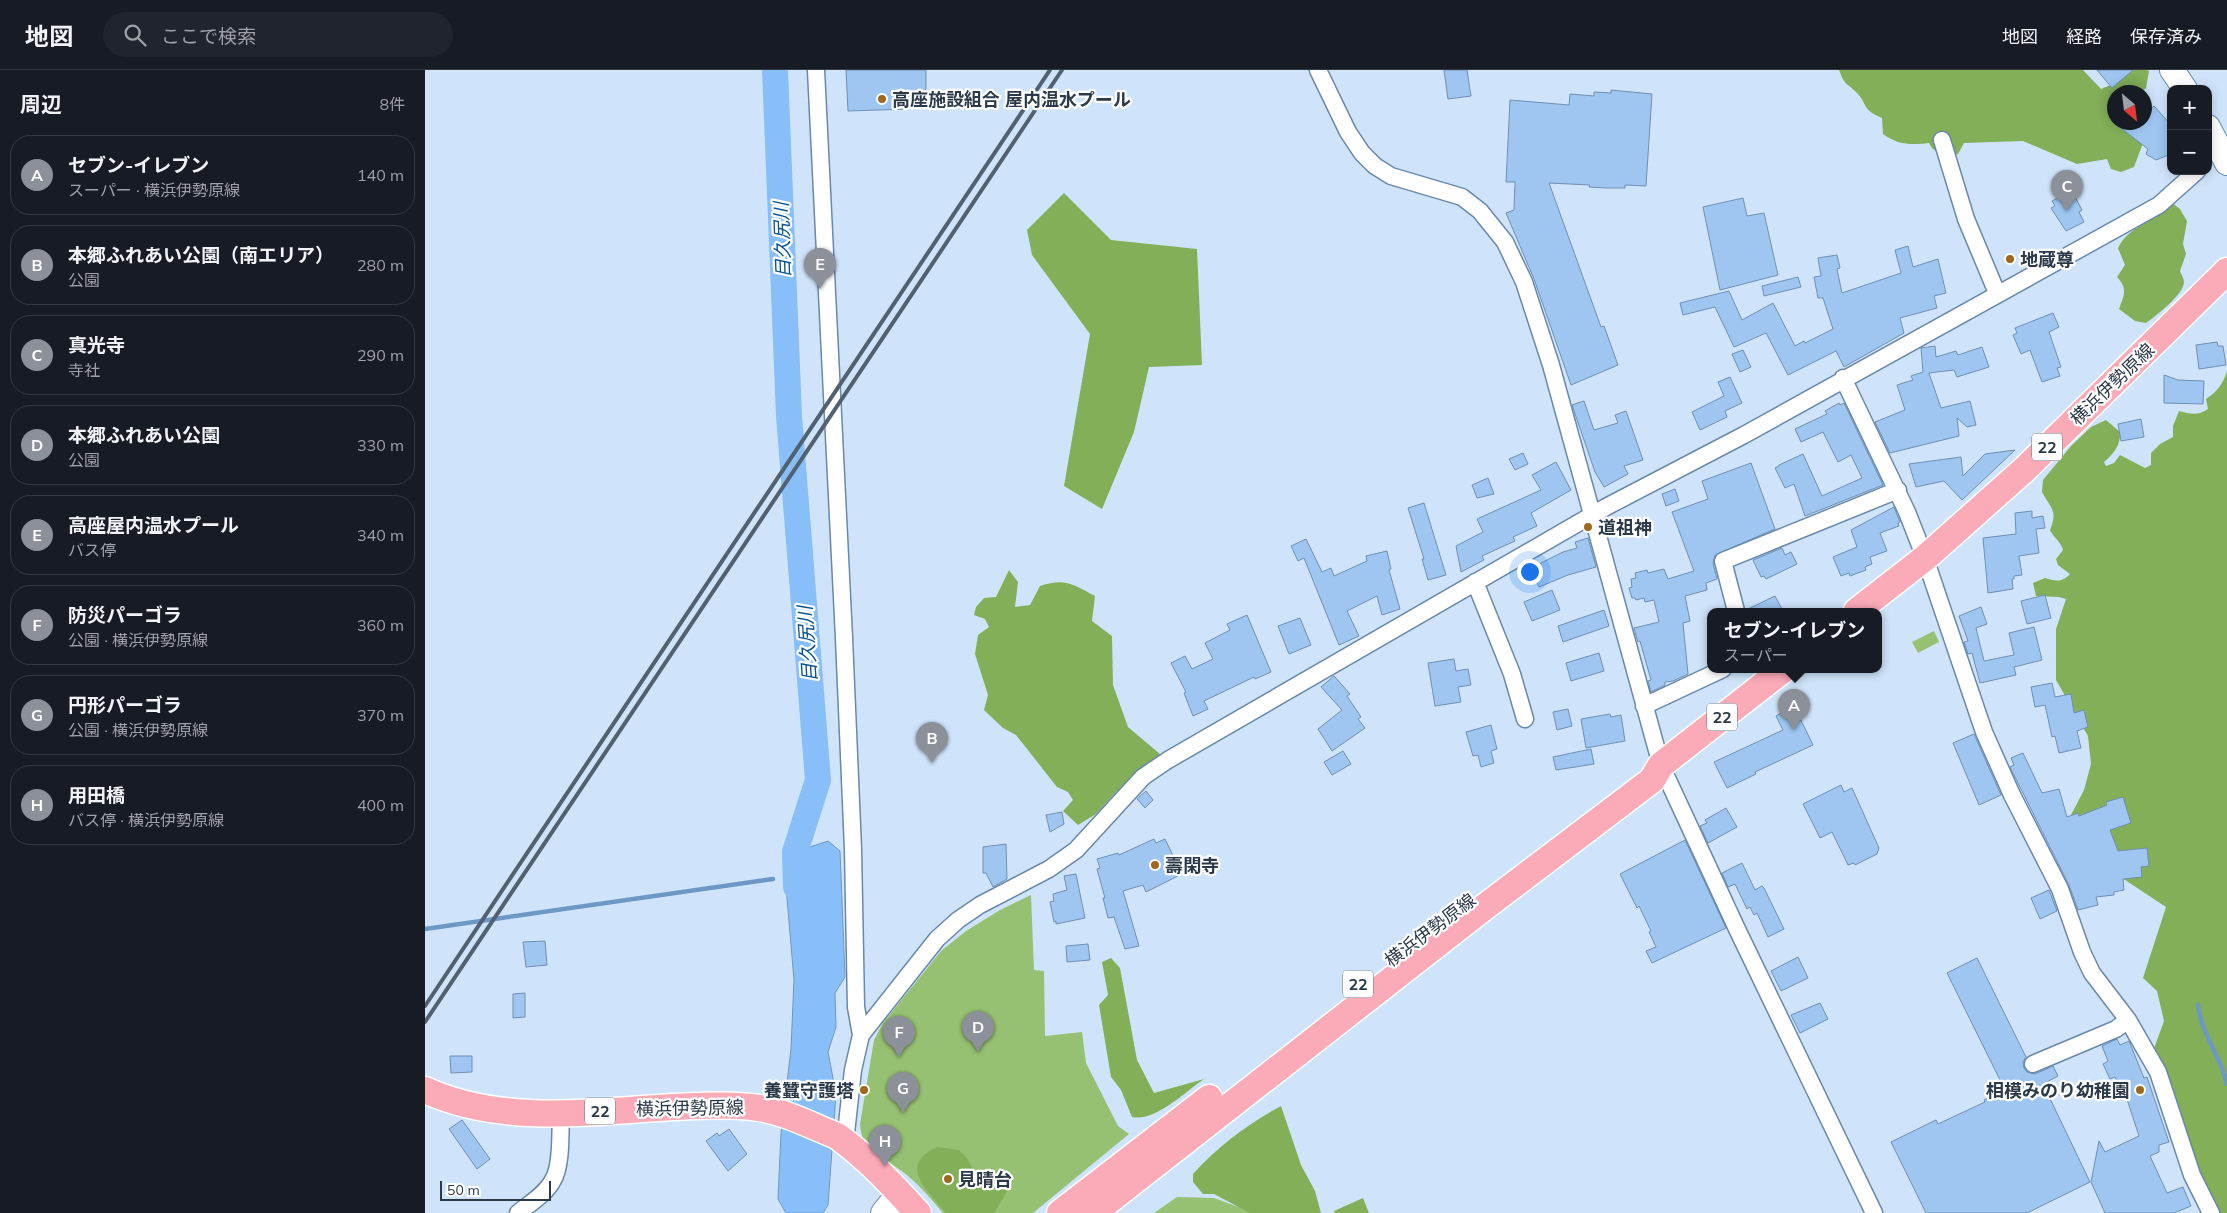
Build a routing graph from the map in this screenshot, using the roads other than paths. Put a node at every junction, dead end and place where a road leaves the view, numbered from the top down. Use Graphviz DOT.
graph roads {
  1 [pos="816,70"];
  2 [pos="1318,70"];
  3 [pos="2172,70"];
  4 [pos="2182,85"];
  5 [pos="2209,130"];
  6 [pos="1942,140"];
  7 [pos="2221,156"];
  8 [pos="2192,175"];
  9 [pos="2227,271"];
  10 [pos="1997,293"];
  11 [pos="1843,378"];
  12 [pos="1898,490"];
  13 [pos="1593,514"];
  14 [pos="1925,558"];
  15 [pos="1475,582"];
  16 [pos="1735,608"];
  17 [pos="1861,608"];
  18 [pos="1714,673"];
  19 [pos="1778,673"];
  20 [pos="1644,706"];
  21 [pos="1525,719"];
  22 [pos="1661,765"];
  23 [pos="2128,1020"];
  24 [pos="861,1035"];
  25 [pos="2033,1064"];
  26 [pos="425,1090"];
  27 [pos="561,1113"];
  28 [pos="843,1141"];
  29 [pos="891,1203"];
  30 [pos="518,1213"];
  31 [pos="918,1213"];
  32 [pos="1060,1213"];
  33 [pos="1093,1213"];
  34 [pos="1874,1213"];
  35 [pos="2211,1213"];
  1 -- 24 [label="street"];
  2 -- 13 [label="street"];
  3 -- 4 [label="street"];
  5 -- 7 [label="street"];
  6 -- 10 [label="street"];
  8 -- 10 [label="street"];
  9 -- 14 [label="main road, 横浜伊勢原線 / 22"];
  10 -- 11 [label="street"];
  11 -- 12 [label="street"];
  11 -- 13 [label="street"];
  12 -- 14 [label="street"];
  12 -- 16 [label="street"];
  13 -- 15 [label="street"];
  13 -- 20 [label="street"];
  14 -- 17 [label="main road, 横浜伊勢原線 / 22"];
  14 -- 23 [label="street"];
  15 -- 21 [label="street"];
  15 -- 24 [label="street"];
  18 -- 20 [label="street"];
  19 -- 22 [label="main road, 横浜伊勢原線 / 22"];
  20 -- 22 [label="street"];
  22 -- 32 [label="main road, 横浜伊勢原線 / 22"];
  22 -- 33 [label="main road, 横浜伊勢原線 / 22"];
  22 -- 34 [label="street"];
  23 -- 25 [label="street"];
  23 -- 35 [label="street"];
  24 -- 28 [label="street"];
  26 -- 27 [label="main road, 横浜伊勢原線 / 22"];
  27 -- 28 [label="main road, 横浜伊勢原線 / 22"];
  27 -- 30 [label="street"];
  28 -- 29 [label="main road, 22"];
  29 -- 31 [label="main road, 22"];
}
